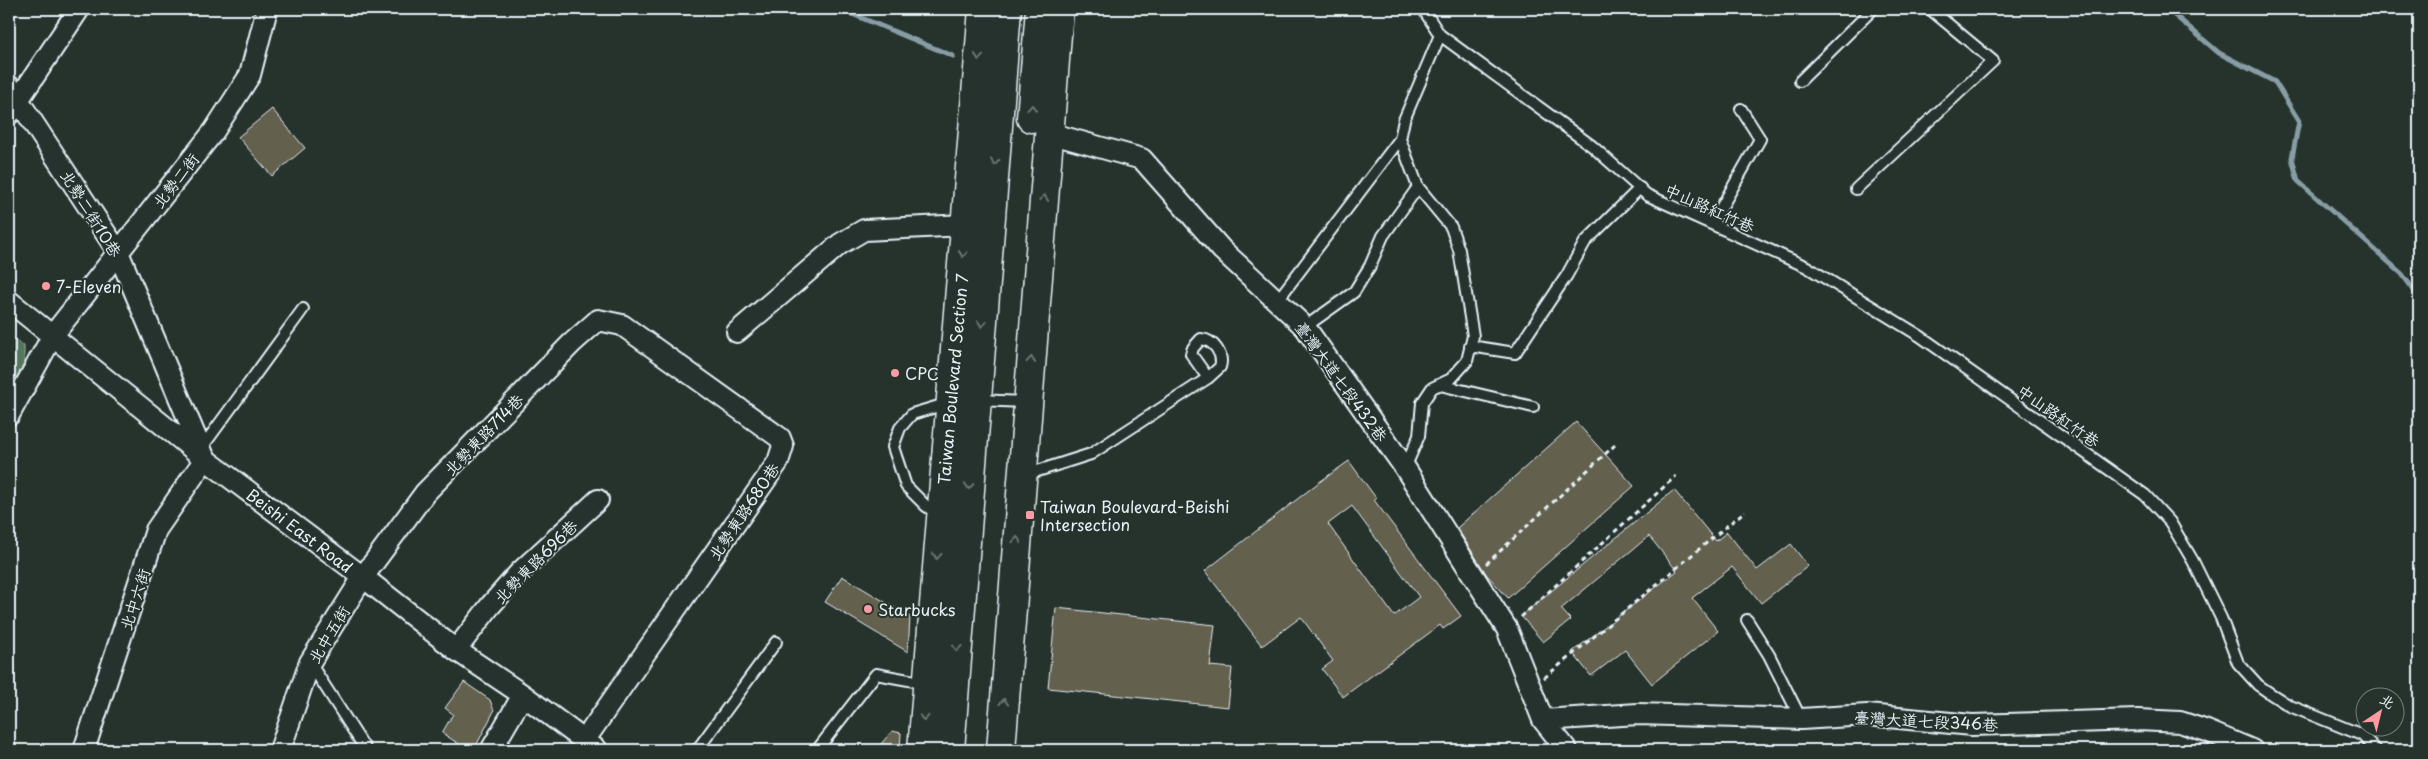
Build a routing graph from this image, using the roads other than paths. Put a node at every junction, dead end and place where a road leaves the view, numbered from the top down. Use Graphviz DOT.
graph roads {
  1 [pos="79,9"];
  2 [pos="267,9"];
  3 [pos="983,9"];
  4 [pos="1007,9"];
  5 [pos="1040,9"];
  6 [pos="1060,9"];
  7 [pos="1422,9"];
  8 [pos="1874,9"];
  9 [pos="1930,9"];
  10 [pos="1440,35"];
  11 [pos="1800,81"];
  12 [pos="12,100"];
  13 [pos="1741,109"];
  14 [pos="1049,133"];
  15 [pos="1400,139"];
  16 [pos="1418,187"];
  17 [pos="1640,188"];
  18 [pos="1856,189"];
  19 [pos="1712,224"];
  20 [pos="965,225"];
  21 [pos="118,252"];
  22 [pos="9,301"];
  23 [pos="1277,301"];
  24 [pos="303,309"];
  25 [pos="622,325"];
  26 [pos="1305,327"];
  27 [pos="737,332"];
  28 [pos="53,335"];
  29 [pos="1470,346"];
  30 [pos="1208,378"];
  31 [pos="1440,384"];
  32 [pos="963,401"];
  33 [pos="1018,401"];
  34 [pos="1534,407"];
  35 [pos="9,415"];
  36 [pos="203,454"];
  37 [pos="1405,468"];
  38 [pos="1021,476"];
  39 [pos="598,500"];
  40 [pos="954,517"];
  41 [pos="363,576"];
  42 [pos="1747,620"];
  43 [pos="776,642"];
  44 [pos="456,650"];
  45 [pos="310,662"];
  46 [pos="927,683"];
  47 [pos="523,695"];
  48 [pos="1802,719"];
  49 [pos="1543,720"];
  50 [pos="590,746"];
  51 [pos="84,750"];
  52 [pos="280,750"];
  53 [pos="366,750"];
  54 [pos="492,750"];
  55 [pos="697,750"];
  56 [pos="817,750"];
  57 [pos="922,750"];
  58 [pos="950,750"];
  59 [pos="982,750"];
  60 [pos="1001,750"];
  61 [pos="1567,750"];
  62 [pos="2252,750"];
  63 [pos="2376,750"];
  1 -- 12 [label="street"];
  2 -- 21 [label="street, 北勢二街"];
  3 -- 20 [label="main road, Taiwan Boulevard Section 7, one-way"];
  4 -- 32 [label="main road, Taiwan Boulevard Section 7, one-way"];
  33 -- 5 [label="main road, one-way"];
  6 -- 14 [label="main road"];
  7 -- 10 [label="lane, 中山路紅竹巷"];
  8 -- 11 [label="lane"];
  9 -- 18 [label="lane"];
  10 -- 15 [label="lane"];
  10 -- 17 [label="lane, 中山路紅竹巷"];
  12 -- 21 [label="street, 北勢二街10巷"];
  13 -- 19 [label="lane"];
  14 -- 23 [label="street, 臺灣大道七段432巷"];
  33 -- 14 [label="main road, one-way"];
  15 -- 16 [label="lane"];
  15 -- 23 [label="lane"];
  16 -- 26 [label="lane"];
  16 -- 29 [label="lane"];
  17 -- 19 [label="lane, 中山路紅竹巷"];
  17 -- 29 [label="lane, 中山路紅竹巷"];
  19 -- 63 [label="lane, 中山路紅竹巷"];
  20 -- 27 [label="street"];
  20 -- 32 [label="main road, Taiwan Boulevard Section 7, one-way"];
  21 -- 28 [label="street, 北勢二街"];
  21 -- 36 [label="street, 北勢二街10巷"];
  22 -- 28 [label="street, Beishi East Road"];
  23 -- 26 [label="street, 臺灣大道七段432巷"];
  24 -- 36 [label="lane"];
  25 -- 41 [label="street, 北勢東路714巷"];
  25 -- 50 [label="street, 北勢東路680巷"];
  26 -- 37 [label="street, 臺灣大道七段432巷"];
  28 -- 35 [label="street"];
  28 -- 36 [label="street, Beishi East Road"];
  29 -- 31 [label="lane"];
  30 -- 38 [label="lane"];
  31 -- 34 [label="lane"];
  31 -- 37 [label="lane"];
  32 -- 33 [label="lane"];
  32 -- 40 [label="main road, Taiwan Boulevard Section 7, one-way"];
  32 -- 40 [label="lane"];
  33 -- 38 [label="main road"];
  33 -- 59 [label="main road"];
  36 -- 41 [label="street, Beishi East Road"];
  36 -- 51 [label="street, 北中六街"];
  37 -- 49 [label="street, 臺灣大道七段432巷"];
  60 -- 38 [label="main road, one-way"];
  39 -- 44 [label="street, 北勢東路696巷"];
  40 -- 46 [label="main road, Taiwan Boulevard Section 7, one-way"];
  40 -- 58 [label="main road, Taiwan Boulevard Section 7, one-way"];
  41 -- 44 [label="street, Beishi East Road"];
  41 -- 45 [label="street, 北中五街"];
  42 -- 48 [label="lane"];
  43 -- 55 [label="lane"];
  44 -- 47 [label="street, Beishi East Road"];
  45 -- 52 [label="street, 北中五街"];
  45 -- 53 [label="lane"];
  46 -- 56 [label="lane"];
  46 -- 57 [label="main road, Taiwan Boulevard Section 7, one-way"];
  47 -- 50 [label="street, Beishi East Road"];
  47 -- 54 [label="street"];
  48 -- 49 [label="street, 臺灣大道七段346巷"];
  48 -- 62 [label="street, 臺灣大道七段346巷"];
  49 -- 61 [label="street"];
}
